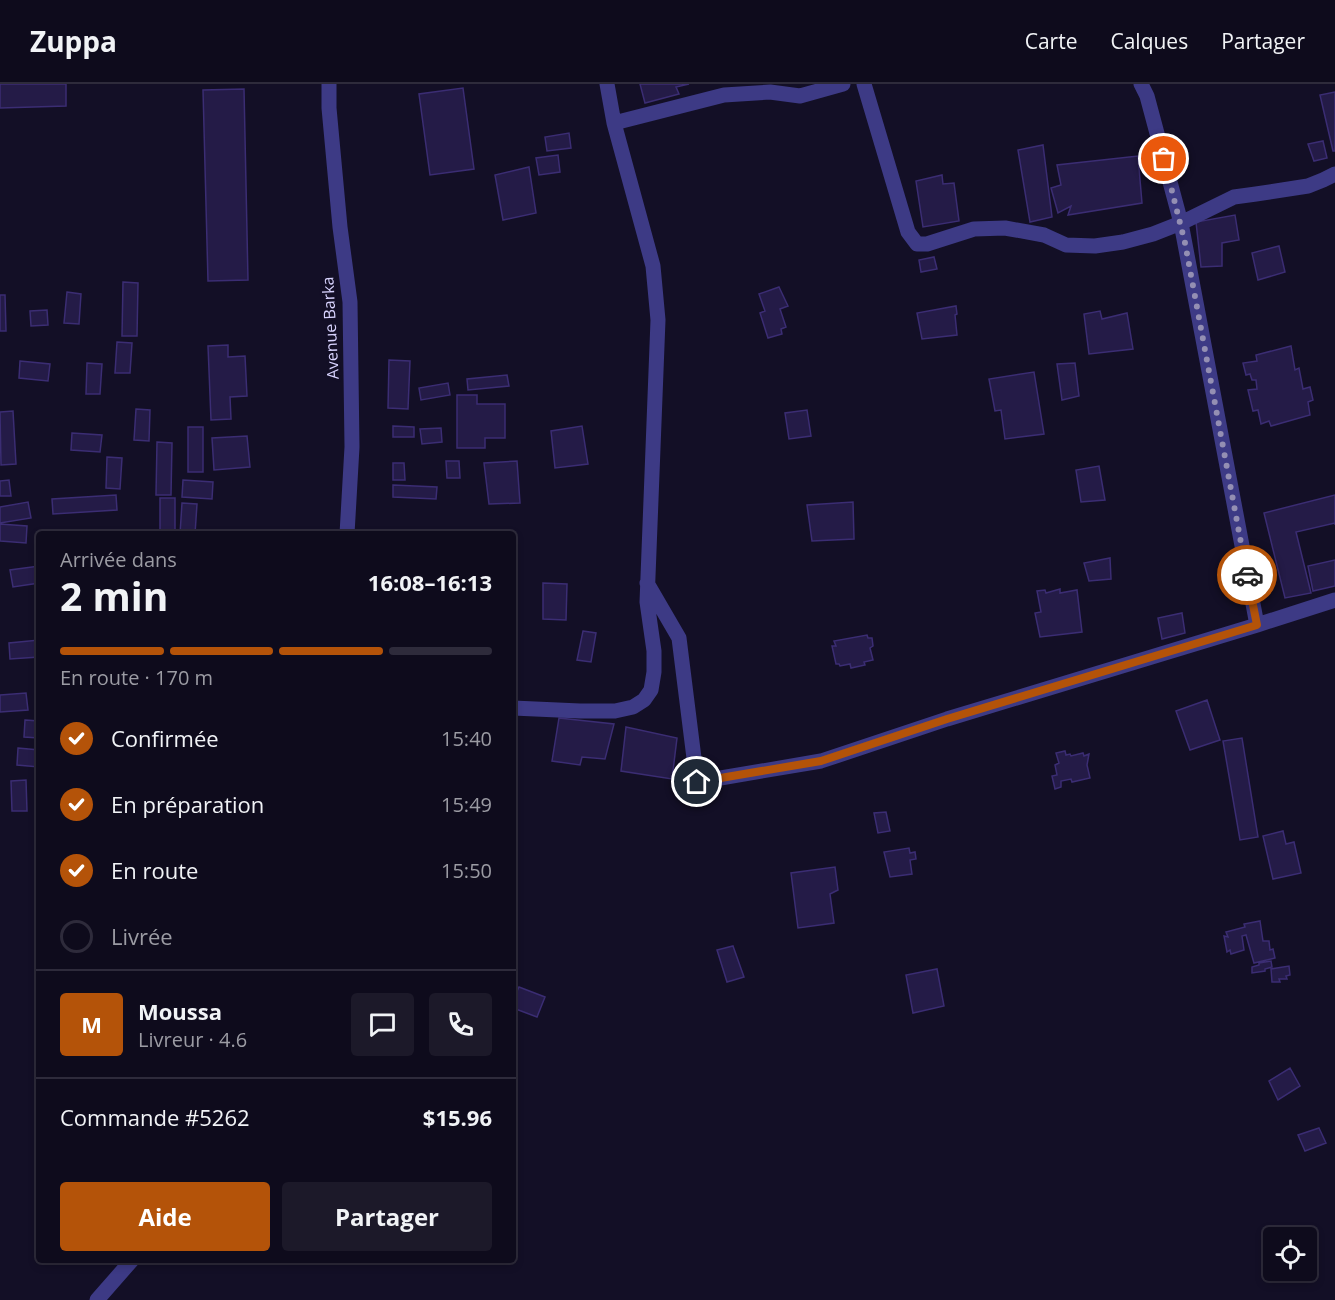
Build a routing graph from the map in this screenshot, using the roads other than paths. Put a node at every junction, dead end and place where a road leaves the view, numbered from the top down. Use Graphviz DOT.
graph roads {
  1 [pos="329,84"];
  2 [pos="606,84"];
  3 [pos="843,84"];
  4 [pos="864,84"];
  5 [pos="1141,84"];
  6 [pos="614,123"];
  7 [pos="1335,174"];
  8 [pos="1181,223"];
  9 [pos="347,531"];
  10 [pos="647,583"];
  11 [pos="1335,600"];
  12 [pos="1257,625"];
  13 [pos="516,708"];
  14 [pos="129,1263"];
  15 [pos="97,1300"];
  1 -- 9 [label="street, Avenue Barka"];
  2 -- 6 [label="street"];
  3 -- 6 [label="street"];
  4 -- 8 [label="street"];
  5 -- 8 [label="street"];
  6 -- 10 [label="street"];
  7 -- 8 [label="street"];
  8 -- 12 [label="street"];
  10 -- 12 [label="street"];
  10 -- 13 [label="street"];
  11 -- 12 [label="street"];
  14 -- 15 [label="street"];
}
